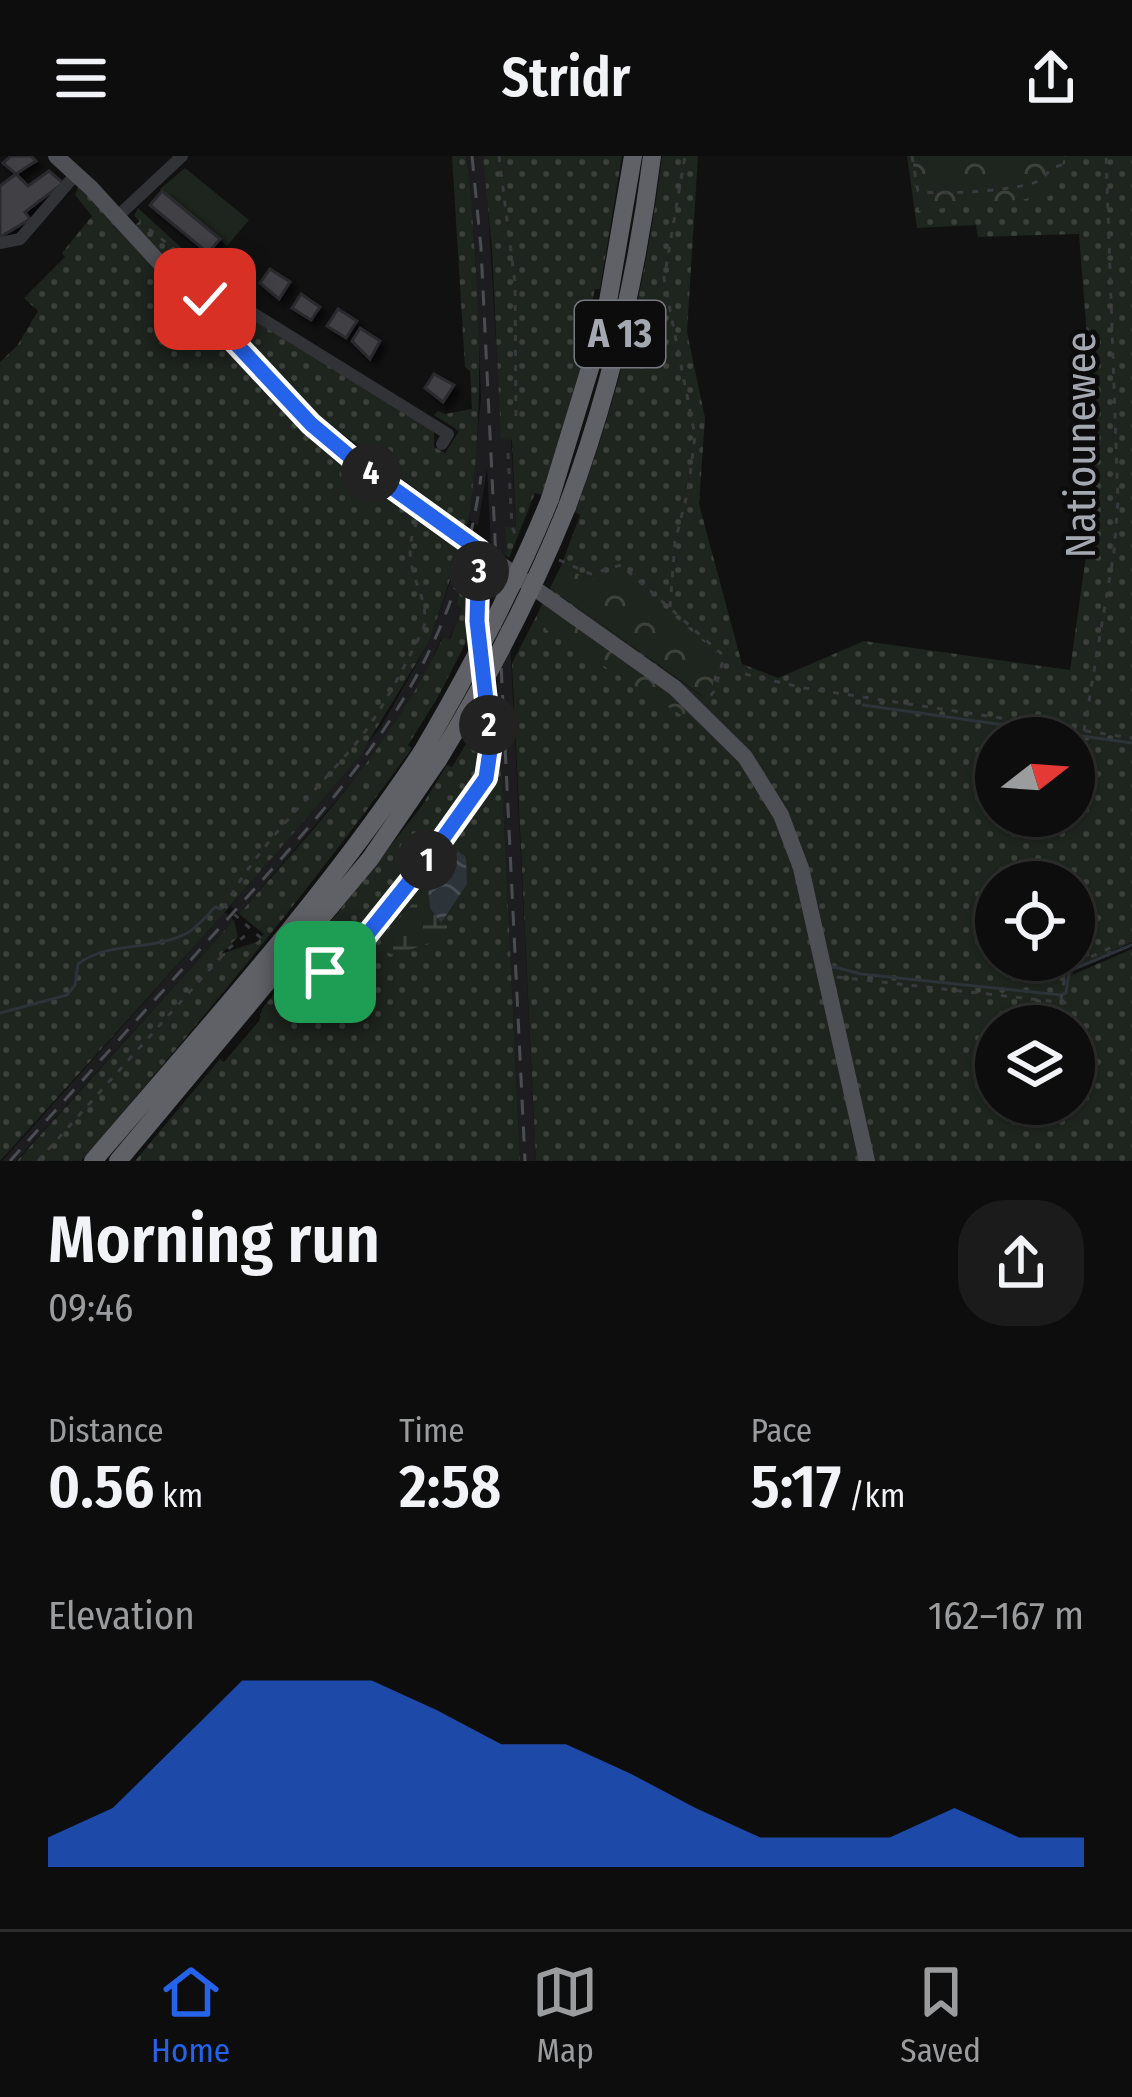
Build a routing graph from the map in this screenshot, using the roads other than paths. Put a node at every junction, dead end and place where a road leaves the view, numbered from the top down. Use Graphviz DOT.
graph roads {
  1 [pos="56,156"];
  2 [pos="182,156"];
  3 [pos="633,156"];
  4 [pos="652,156"];
  5 [pos="76,174"];
  6 [pos="122,213"];
  7 [pos="0,244"];
  8 [pos="199,304"];
  9 [pos="442,444"];
  10 [pos="558,503"];
  11 [pos="430,756"];
  12 [pos="93,1161"];
  13 [pos="118,1161"];
  14 [pos="867,1161"];
  1 -- 5 [label="main road"];
  2 -- 6 [label="street"];
  3 -- 10 [label="highway, A 13"];
  4 -- 10 [label="highway, A 13"];
  5 -- 6 [label="main road"];
  5 -- 7 [label="street"];
  6 -- 8 [label="main road"];
  8 -- 9 [label="street"];
  8 -- 14 [label="main road"];
  10 -- 11 [label="highway, A 13, bridge"];
  11 -- 12 [label="highway, A 13"];
  11 -- 13 [label="highway, A 13"];
}
